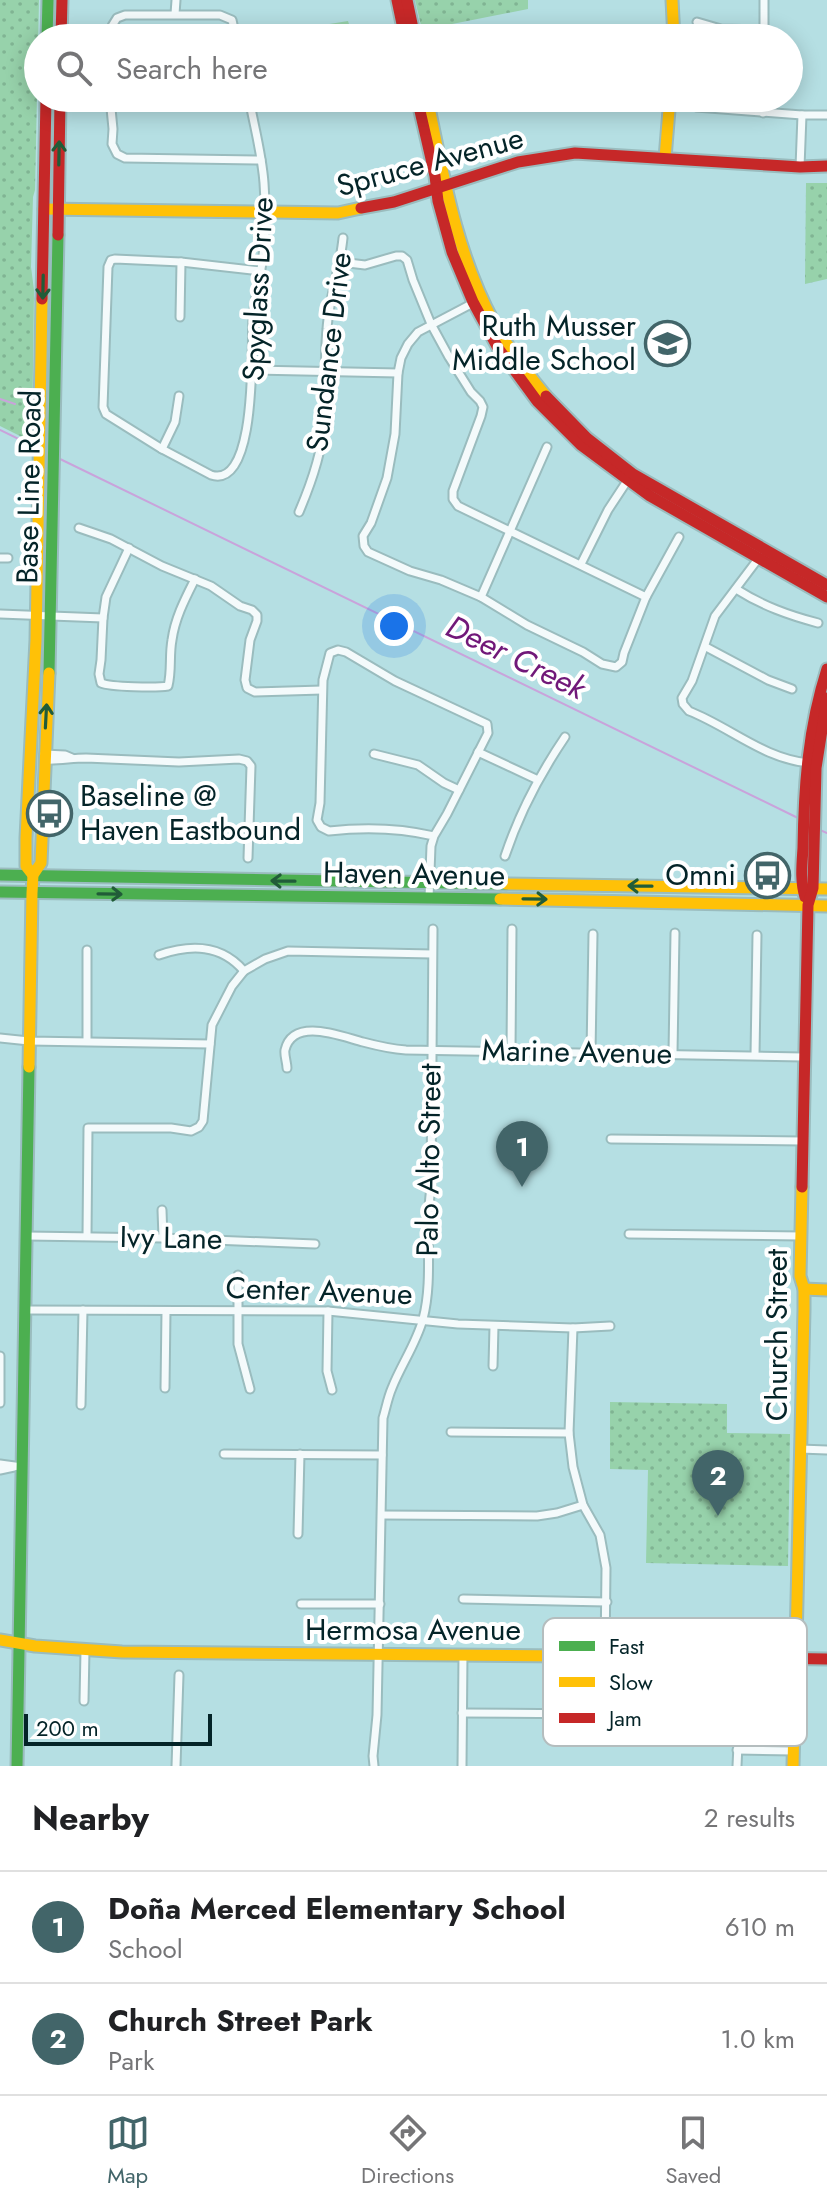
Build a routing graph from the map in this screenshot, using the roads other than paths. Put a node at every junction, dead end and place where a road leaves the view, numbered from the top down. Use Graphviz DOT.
graph roads {
  1 [pos="48,0"];
  2 [pos="62,0"];
  3 [pos="176,0"];
  4 [pos="397,0"];
  5 [pos="407,0"];
  6 [pos="672,0"];
  7 [pos="764,0"];
  8 [pos="175,14"];
  9 [pos="697,22"];
  10 [pos="47,24"];
  11 [pos="61,24"];
  12 [pos="113,24"];
  13 [pos="233,24"];
  14 [pos="402,24"];
  15 [pos="412,24"];
  16 [pos="673,24"];
  17 [pos="704,24"];
  18 [pos="764,24"];
  19 [pos="46,112"];
  20 [pos="60,112"];
  21 [pos="111,112"];
  22 [pos="252,112"];
  23 [pos="421,112"];
  24 [pos="429,112"];
  25 [pos="669,112"];
  26 [pos="752,112"];
  27 [pos="763,113"];
  28 [pos="802,115"];
  29 [pos="827,115"];
  30 [pos="665,158"];
  31 [pos="261,160"];
  32 [pos="827,166"];
  33 [pos="800,167"];
  34 [pos="440,187"];
  35 [pos="44,209"];
  36 [pos="58,209"];
  37 [pos="265,213"];
  38 [pos="343,238"];
  39 [pos="181,262"];
  40 [pos="340,262"];
  41 [pos="261,271"];
  42 [pos="478,300"];
  43 [pos="180,317"];
  44 [pos="431,324"];
  45 [pos="252,370"];
  46 [pos="325,372"];
  47 [pos="398,373"];
  48 [pos="179,396"];
  49 [pos="547,447"];
  50 [pos="162,449"];
  51 [pos="630,477"];
  52 [pos="299,512"];
  53 [pos="79,528"];
  54 [pos="511,531"];
  55 [pos="679,537"];
  56 [pos="129,548"];
  57 [pos="758,559"];
  58 [pos="581,564"];
  59 [pos="195,579"];
  60 [pos="827,585"];
  61 [pos="736,589"];
  62 [pos="481,597"];
  63 [pos="646,597"];
  64 [pos="827,597"];
  65 [pos="0,614"];
  66 [pos="36,615"];
  67 [pos="51,616"];
  68 [pos="103,618"];
  69 [pos="818,623"];
  70 [pos="706,647"];
  71 [pos="827,669"];
  72 [pos="792,689"];
  73 [pos="322,690"];
  74 [pos="827,698"];
  75 [pos="565,737"];
  76 [pos="478,752"];
  77 [pos="374,754"];
  78 [pos="44,757"];
  79 [pos="811,764"];
  80 [pos="538,780"];
  81 [pos="459,790"];
  82 [pos="434,836"];
  83 [pos="505,856"];
  84 [pos="248,858"];
  85 [pos="0,875"];
  86 [pos="33,875"];
  87 [pos="430,883"];
  88 [pos="808,888"];
  89 [pos="827,889"];
  90 [pos="0,892"];
  91 [pos="32,893"];
  92 [pos="429,898"];
  93 [pos="808,905"];
  94 [pos="827,906"];
  95 [pos="433,929"];
  96 [pos="512,929"];
  97 [pos="675,933"];
  98 [pos="593,934"];
  99 [pos="757,935"];
  100 [pos="87,950"];
  101 [pos="432,954"];
  102 [pos="159,955"];
  103 [pos="244,971"];
  104 [pos="0,1038"];
  105 [pos="29,1041"];
  106 [pos="87,1041"];
  107 [pos="210,1044"];
  108 [pos="431,1050"];
  109 [pos="511,1051"];
  110 [pos="591,1053"];
  111 [pos="673,1053"];
  112 [pos="755,1055"];
  113 [pos="803,1057"];
  114 [pos="287,1068"];
  115 [pos="611,1139"];
  116 [pos="802,1141"];
  117 [pos="162,1210"];
  118 [pos="629,1234"];
  119 [pos="27,1236"];
  120 [pos="87,1236"];
  121 [pos="801,1236"];
  122 [pos="163,1238"];
  123 [pos="315,1244"];
  124 [pos="238,1275"];
  125 [pos="804,1289"];
  126 [pos="827,1290"];
  127 [pos="26,1310"];
  128 [pos="83,1310"];
  129 [pos="166,1311"];
  130 [pos="238,1311"];
  131 [pos="328,1311"];
  132 [pos="423,1320"];
  133 [pos="494,1326"];
  134 [pos="610,1326"];
  135 [pos="573,1328"];
  136 [pos="0,1358"];
  137 [pos="493,1366"];
  138 [pos="165,1388"];
  139 [pos="250,1389"];
  140 [pos="332,1390"];
  141 [pos="0,1403"];
  142 [pos="81,1405"];
  143 [pos="451,1432"];
  144 [pos="569,1433"];
  145 [pos="800,1449"];
  146 [pos="827,1450"];
  147 [pos="224,1454"];
  148 [pos="300,1454"];
  149 [pos="382,1455"];
  150 [pos="0,1467"];
  151 [pos="18,1467"];
  152 [pos="583,1505"];
  153 [pos="382,1515"];
  154 [pos="298,1534"];
  155 [pos="463,1599"];
  156 [pos="607,1602"];
  157 [pos="301,1604"];
  158 [pos="380,1604"];
  159 [pos="606,1618"];
  160 [pos="796,1618"];
  161 [pos="0,1640"];
  162 [pos="20,1643"];
  163 [pos="85,1650"];
  164 [pos="379,1653"];
  165 [pos="463,1654"];
  166 [pos="543,1655"];
  167 [pos="179,1675"];
  168 [pos="84,1701"];
  169 [pos="462,1713"];
  170 [pos="543,1714"];
  171 [pos="737,1746"];
  172 [pos="793,1746"];
  173 [pos="737,1750"];
  174 [pos="793,1751"];
  175 [pos="17,1766"];
  176 [pos="176,1766"];
  177 [pos="374,1766"];
  178 [pos="462,1766"];
  179 [pos="737,1766"];
  180 [pos="793,1766"];
  1 -- 10 [label="main road"];
  2 -- 11 [label="main road"];
  3 -- 8 [label="street"];
  4 -- 14 [label="main road"];
  5 -- 15 [label="main road"];
  6 -- 16 [label="main road"];
  7 -- 18 [label="street"];
  8 -- 12 [label="street"];
  8 -- 13 [label="street"];
  9 -- 17 [label="street"];
  19 -- 35 [label="main road, Base Line Road"];
  36 -- 20 [label="main road, Base Line Road, one-way"];
  21 -- 31 [label="street"];
  22 -- 31 [label="street, Spyglass Drive"];
  23 -- 34 [label="main road"];
  24 -- 34 [label="main road"];
  25 -- 30 [label="main road"];
  26 -- 27 [label="street"];
  27 -- 28 [label="street"];
  28 -- 29 [label="street"];
  28 -- 33 [label="street"];
  30 -- 33 [label="main road, Spruce Avenue"];
  30 -- 34 [label="main road, Spruce Avenue"];
  31 -- 37 [label="street, Spyglass Drive"];
  32 -- 33 [label="main road, Spruce Avenue"];
  34 -- 37 [label="main road, Spruce Avenue"];
  34 -- 42 [label="main road"];
  35 -- 36 [label="main road, Spruce Avenue"];
  35 -- 66 [label="main road, Base Line Road, one-way"];
  36 -- 37 [label="main road, Spruce Avenue"];
  36 -- 67 [label="main road, Base Line Road"];
  37 -- 41 [label="street, Spyglass Drive"];
  38 -- 40 [label="street, Sundance Drive"];
  39 -- 41 [label="street"];
  39 -- 43 [label="street"];
  39 -- 50 [label="street"];
  40 -- 44 [label="street"];
  40 -- 46 [label="street, Sundance Drive"];
  41 -- 45 [label="street, Spyglass Drive"];
  42 -- 44 [label="street"];
  42 -- 51 [label="main road"];
  44 -- 47 [label="street"];
  44 -- 54 [label="street"];
  45 -- 46 [label="street"];
  45 -- 50 [label="street, Spyglass Drive"];
  46 -- 47 [label="street"];
  46 -- 52 [label="street, Sundance Drive"];
  47 -- 62 [label="street"];
  48 -- 50 [label="street"];
  49 -- 54 [label="street"];
  51 -- 57 [label="main road"];
  51 -- 58 [label="street"];
  51 -- 60 [label="main road"];
  53 -- 56 [label="street"];
  54 -- 58 [label="street"];
  54 -- 62 [label="street"];
  55 -- 63 [label="street"];
  56 -- 59 [label="street"];
  56 -- 68 [label="street"];
  57 -- 61 [label="street"];
  57 -- 64 [label="main road"];
  58 -- 63 [label="street"];
  59 -- 68 [label="street"];
  59 -- 73 [label="street"];
  61 -- 69 [label="street"];
  61 -- 70 [label="street"];
  62 -- 63 [label="street"];
  65 -- 66 [label="street"];
  66 -- 67 [label="street"];
  66 -- 86 [label="main road, Base Line Road"];
  67 -- 68 [label="street"];
  78 -- 67 [label="main road, Base Line Road, one-way"];
  70 -- 72 [label="street"];
  70 -- 79 [label="street"];
  71 -- 79 [label="main road, Church Street"];
  73 -- 76 [label="street"];
  73 -- 82 [label="street"];
  74 -- 79 [label="main road, Church Street"];
  75 -- 80 [label="street"];
  76 -- 80 [label="street"];
  76 -- 81 [label="street"];
  77 -- 81 [label="street"];
  78 -- 84 [label="street"];
  78 -- 86 [label="main road, Base Line Road"];
  79 -- 88 [label="main road, Church Street"];
  80 -- 83 [label="street"];
  81 -- 82 [label="street"];
  82 -- 87 [label="street"];
  85 -- 86 [label="main road, Haven Avenue"];
  87 -- 86 [label="main road, Haven Avenue, one-way"];
  86 -- 91 [label="main road, Base Line Road"];
  88 -- 87 [label="main road, Haven Avenue, one-way"];
  87 -- 92 [label="street"];
  88 -- 89 [label="main road, Haven Avenue"];
  88 -- 93 [label="main road, Church Street"];
  90 -- 91 [label="main road, Haven Avenue"];
  91 -- 92 [label="main road, Haven Avenue, one-way"];
  91 -- 105 [label="main road, Base Line Road"];
  92 -- 93 [label="main road, Haven Avenue, one-way"];
  93 -- 94 [label="main road, Haven Avenue"];
  93 -- 113 [label="main road, Church Street"];
  95 -- 101 [label="street, Palo Alto Street"];
  96 -- 109 [label="street"];
  97 -- 111 [label="street"];
  98 -- 110 [label="street"];
  99 -- 112 [label="street"];
  100 -- 106 [label="street"];
  101 -- 103 [label="street"];
  101 -- 108 [label="street, Palo Alto Street"];
  102 -- 103 [label="street"];
  103 -- 107 [label="street"];
  104 -- 105 [label="street"];
  105 -- 106 [label="street"];
  105 -- 119 [label="main road, Base Line Road"];
  106 -- 107 [label="street"];
  107 -- 120 [label="street"];
  108 -- 109 [label="street, Marine Avenue"];
  108 -- 114 [label="street, Marine Avenue"];
  108 -- 132 [label="street, Palo Alto Street"];
  109 -- 110 [label="street, Marine Avenue"];
  110 -- 111 [label="street, Marine Avenue"];
  111 -- 112 [label="street, Marine Avenue"];
  112 -- 113 [label="street, Marine Avenue"];
  113 -- 116 [label="main road, Church Street"];
  115 -- 116 [label="street"];
  116 -- 121 [label="main road, Church Street"];
  117 -- 122 [label="street"];
  118 -- 121 [label="street"];
  119 -- 120 [label="street, Ivy Lane"];
  119 -- 127 [label="main road, Base Line Road"];
  120 -- 122 [label="street, Ivy Lane"];
  121 -- 125 [label="main road, Church Street"];
  122 -- 123 [label="street, Ivy Lane"];
  124 -- 130 [label="street"];
  125 -- 126 [label="main road"];
  125 -- 145 [label="main road, Church Street"];
  127 -- 128 [label="street, Center Avenue"];
  127 -- 151 [label="main road, Base Line Road"];
  128 -- 129 [label="street, Center Avenue"];
  128 -- 142 [label="street"];
  129 -- 130 [label="street, Center Avenue"];
  129 -- 138 [label="street"];
  130 -- 131 [label="street, Center Avenue"];
  130 -- 139 [label="street"];
  131 -- 132 [label="street, Center Avenue"];
  131 -- 140 [label="street"];
  132 -- 133 [label="street, Center Avenue"];
  132 -- 149 [label="street, Palo Alto Street"];
  133 -- 135 [label="street, Center Avenue"];
  133 -- 137 [label="street"];
  134 -- 135 [label="street, Center Avenue"];
  135 -- 144 [label="street"];
  136 -- 141 [label="street"];
  143 -- 144 [label="street"];
  144 -- 152 [label="street"];
  145 -- 146 [label="street"];
  145 -- 160 [label="main road, Church Street"];
  147 -- 148 [label="street"];
  148 -- 149 [label="street"];
  148 -- 154 [label="street"];
  149 -- 153 [label="street, Palo Alto Street"];
  150 -- 151 [label="street"];
  151 -- 162 [label="main road, Base Line Road"];
  152 -- 153 [label="street"];
  152 -- 156 [label="street"];
  153 -- 158 [label="street, Palo Alto Street"];
  155 -- 156 [label="street"];
  156 -- 159 [label="street"];
  157 -- 158 [label="street"];
  158 -- 164 [label="street, Palo Alto Street"];
  161 -- 162 [label="main road, Hermosa Avenue"];
  162 -- 163 [label="main road, Hermosa Avenue"];
  162 -- 175 [label="main road, Base Line Road"];
  163 -- 164 [label="main road, Hermosa Avenue"];
  163 -- 168 [label="street"];
  164 -- 165 [label="main road, Hermosa Avenue"];
  164 -- 177 [label="street, Palo Alto Street"];
  165 -- 166 [label="main road, Hermosa Avenue"];
  165 -- 169 [label="street"];
  167 -- 176 [label="street"];
  169 -- 170 [label="street"];
  169 -- 178 [label="street"];
  171 -- 173 [label="street"];
  172 -- 174 [label="main road, Church Street"];
  173 -- 174 [label="street"];
  173 -- 179 [label="street"];
  174 -- 180 [label="main road, Church Street"];
}
